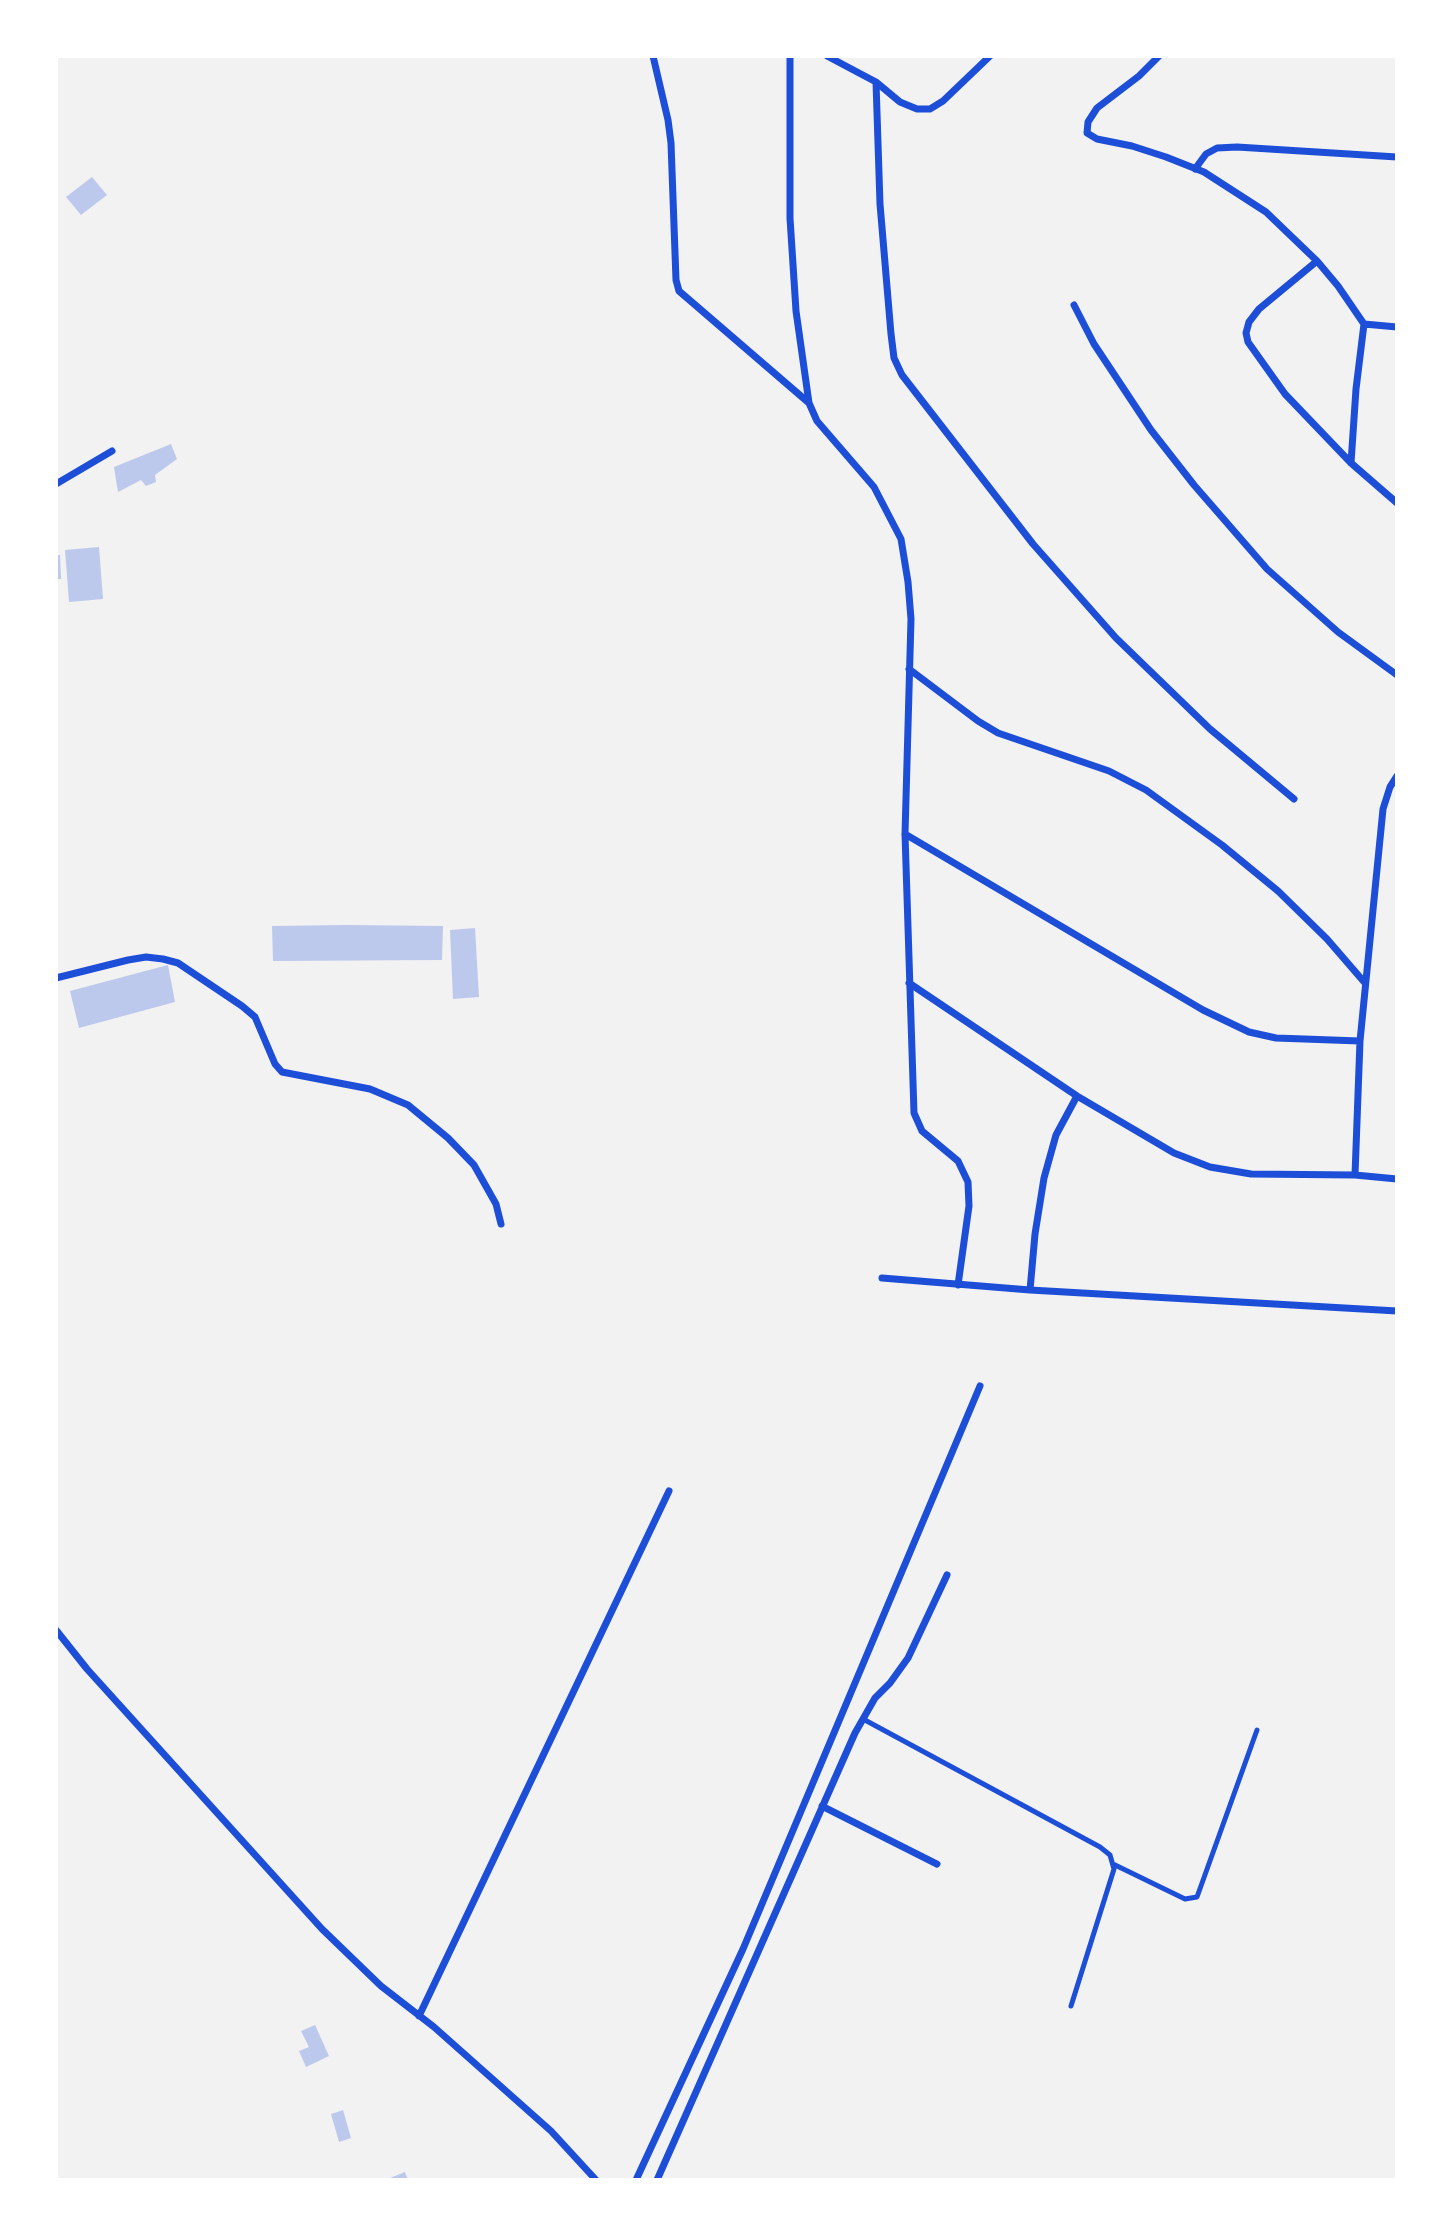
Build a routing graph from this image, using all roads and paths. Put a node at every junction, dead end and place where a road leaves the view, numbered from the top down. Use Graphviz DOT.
graph roads {
  1 [pos="653,56"];
  2 [pos="790,56"];
  3 [pos="827,56"];
  4 [pos="990,56"];
  5 [pos="1159,56"];
  6 [pos="876,82"];
  7 [pos="1397,157"];
  8 [pos="1195,169"];
  9 [pos="1317,261"];
  10 [pos="1074,305"];
  11 [pos="1364,324"];
  12 [pos="1397,327"];
  13 [pos="809,403"];
  14 [pos="112,451"];
  15 [pos="1351,463"];
  16 [pos="56,484"];
  17 [pos="1397,503"];
  18 [pos="908,669"];
  19 [pos="1397,675"];
  20 [pos="1397,776"];
  21 [pos="1294,799"];
  22 [pos="905,834"];
  23 [pos="56,978"];
  24 [pos="909,983"];
  25 [pos="1365,983"];
  26 [pos="1360,1041"];
  27 [pos="1077,1096"];
  28 [pos="1355,1175"];
  29 [pos="1397,1179"];
  30 [pos="501,1224"];
  31 [pos="882,1278"];
  32 [pos="958,1285"];
  33 [pos="1030,1290"];
  34 [pos="1397,1311"];
  35 [pos="980,1386"];
  36 [pos="669,1491"];
  37 [pos="947,1575"];
  38 [pos="56,1630"];
  39 [pos="863,1719"];
  40 [pos="1256,1730"];
  41 [pos="822,1806"];
  42 [pos="937,1864"];
  43 [pos="1113,1864"];
  44 [pos="1071,2006"];
  45 [pos="419,2016"];
  46 [pos="596,2180"];
  47 [pos="636,2180"];
  48 [pos="657,2180"];
  1 -- 13 [label="street"];
  2 -- 13 [label="street"];
  3 -- 6 [label="street"];
  4 -- 6 [label="street"];
  5 -- 8 [label="street"];
  6 -- 21 [label="street"];
  7 -- 8 [label="street"];
  8 -- 9 [label="street"];
  9 -- 11 [label="street"];
  9 -- 15 [label="street"];
  10 -- 19 [label="street"];
  11 -- 12 [label="street"];
  11 -- 15 [label="street"];
  13 -- 18 [label="street"];
  14 -- 16 [label="street"];
  15 -- 17 [label="street"];
  18 -- 22 [label="street"];
  18 -- 25 [label="street"];
  20 -- 25 [label="street"];
  22 -- 24 [label="street"];
  22 -- 26 [label="street"];
  23 -- 30 [label="street"];
  24 -- 27 [label="street"];
  24 -- 32 [label="street"];
  25 -- 26 [label="street"];
  26 -- 28 [label="street"];
  27 -- 28 [label="street"];
  27 -- 33 [label="street"];
  28 -- 29 [label="street"];
  31 -- 32 [label="street"];
  32 -- 33 [label="street"];
  33 -- 34 [label="street"];
  35 -- 47 [label="street"];
  36 -- 45 [label="street"];
  37 -- 39 [label="street"];
  38 -- 45 [label="street"];
  39 -- 41 [label="street"];
  39 -- 43 [label="lane"];
  40 -- 43 [label="lane"];
  41 -- 42 [label="street"];
  41 -- 48 [label="street"];
  43 -- 44 [label="lane"];
  45 -- 46 [label="street"];
}
